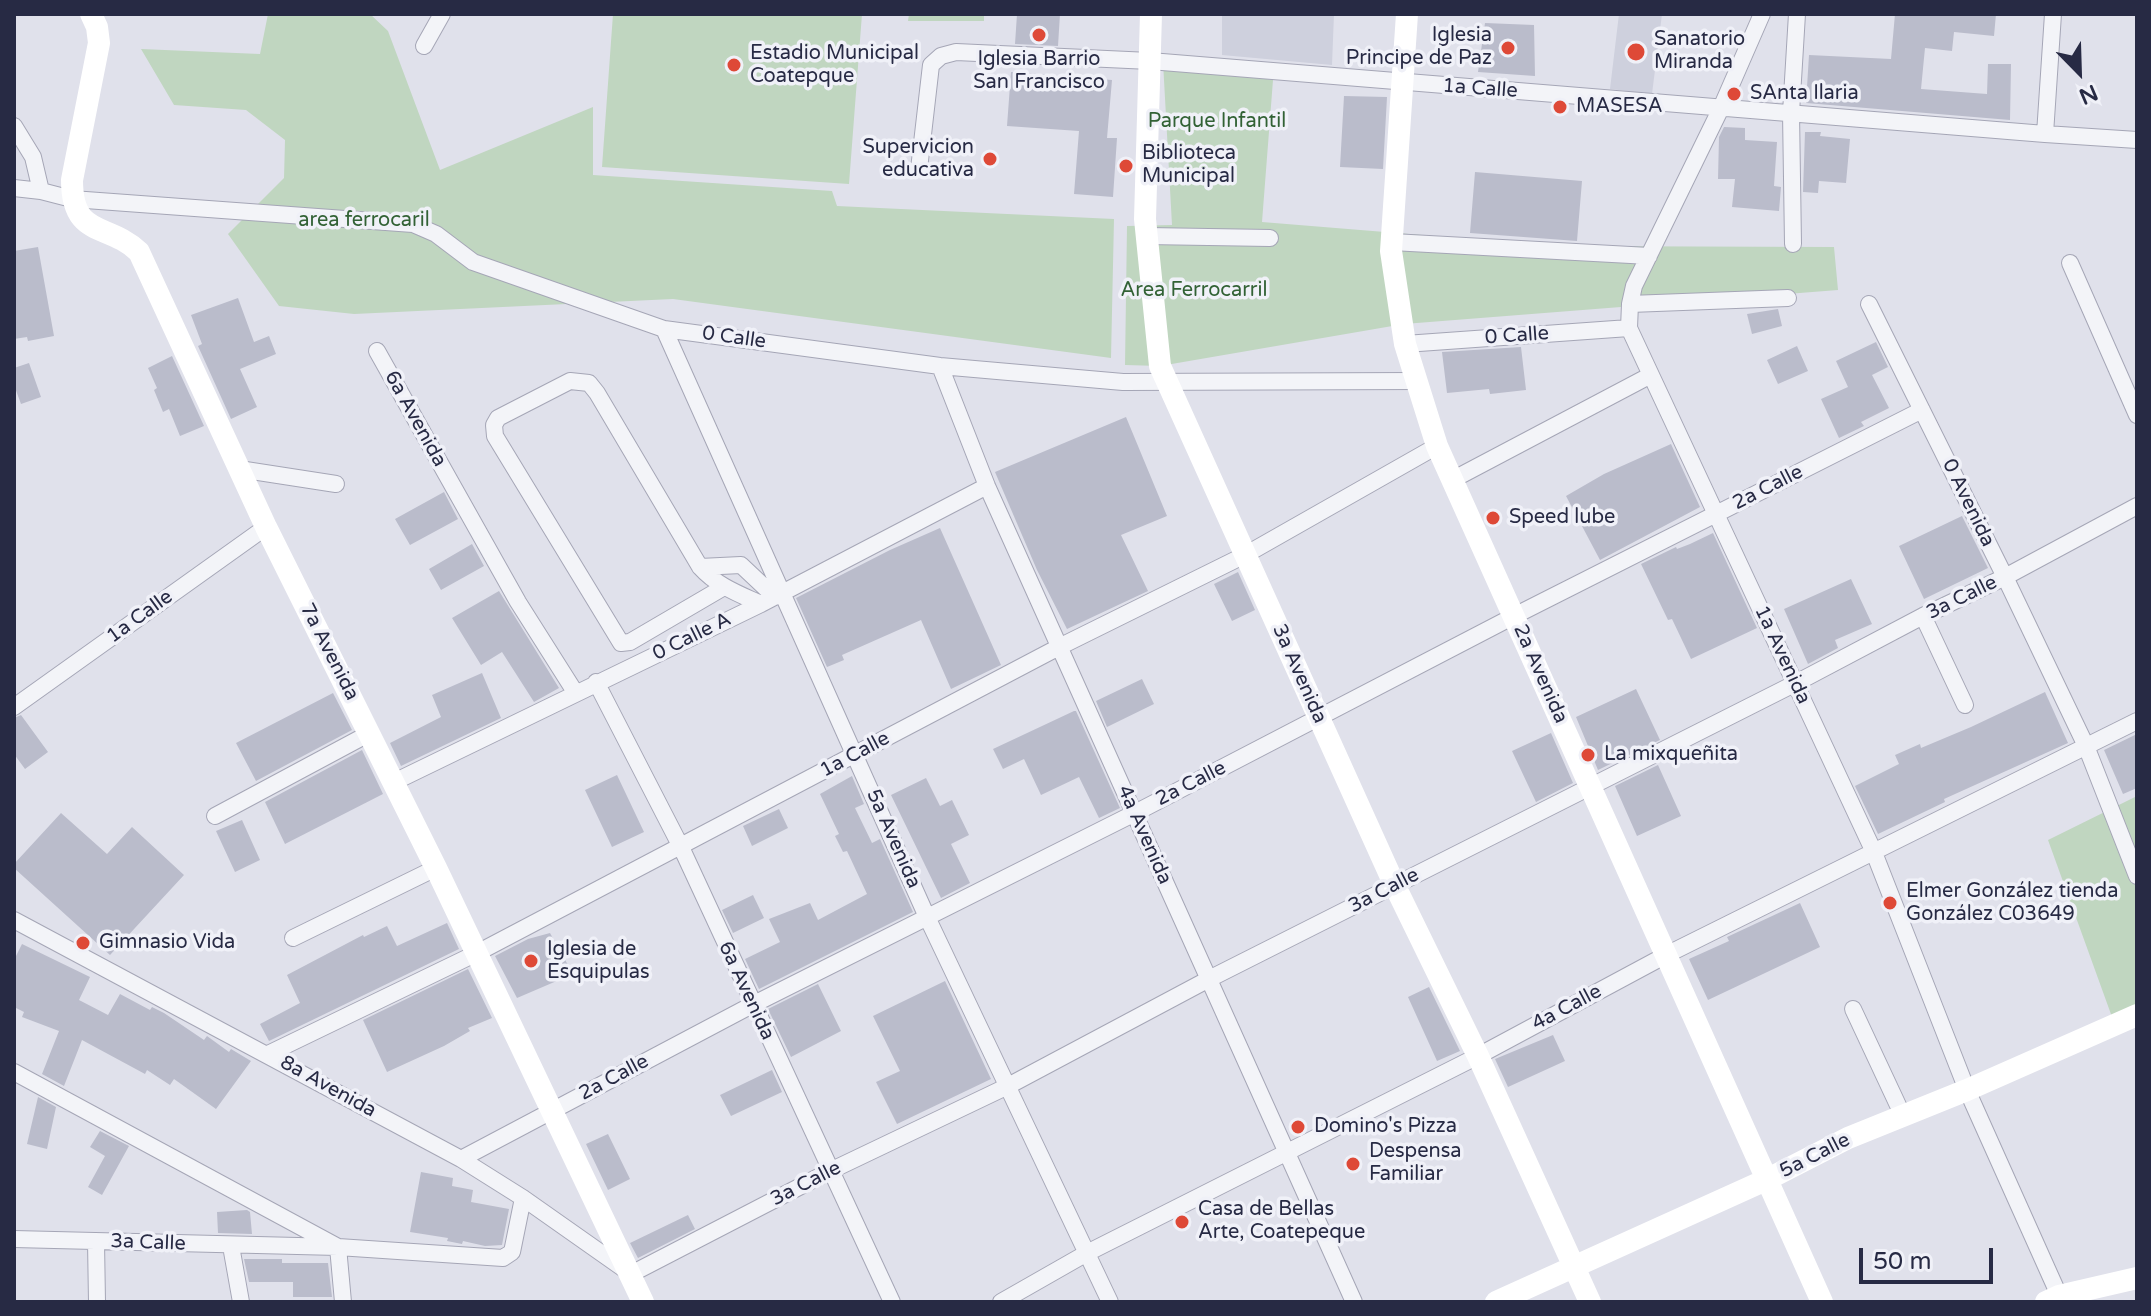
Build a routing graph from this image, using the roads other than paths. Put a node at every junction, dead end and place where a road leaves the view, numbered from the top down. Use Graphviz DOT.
graph roads {
  1 [pos="91,14"];
  2 [pos="442,14"];
  3 [pos="1151,14"];
  4 [pos="1407,14"];
  5 [pos="1762,14"];
  6 [pos="1797,14"];
  7 [pos="2053,14"];
  8 [pos="424,46"];
  9 [pos="1150,61"];
  10 [pos="1404,84"];
  11 [pos="1721,108"];
  12 [pos="1791,113"];
  13 [pos="14,126"];
  14 [pos="2045,134"];
  15 [pos="2137,140"];
  16 [pos="919,169"];
  17 [pos="14,188"];
  18 [pos="41,191"];
  19 [pos="72,199"];
  20 [pos="1147,236"];
  21 [pos="1270,238"];
  22 [pos="1392,242"];
  23 [pos="1793,244"];
  24 [pos="1649,256"];
  25 [pos="2070,263"];
  26 [pos="1788,298"];
  27 [pos="1630,304"];
  28 [pos="1869,304"];
  29 [pos="1629,328"];
  30 [pos="664,329"];
  31 [pos="1405,344"];
  32 [pos="377,351"];
  33 [pos="940,366"];
  34 [pos="1651,375"];
  35 [pos="1418,381"];
  36 [pos="1167,384"];
  37 [pos="1922,410"];
  38 [pos="2137,415"];
  39 [pos="1437,446"];
  40 [pos="239,469"];
  41 [pos="1452,480"];
  42 [pos="336,484"];
  43 [pos="987,486"];
  44 [pos="2137,506"];
  45 [pos="1716,515"];
  46 [pos="266,527"];
  47 [pos="1245,555"];
  48 [pos="700,567"];
  49 [pos="2005,577"];
  50 [pos="724,587"];
  51 [pos="773,598"];
  52 [pos="1514,616"];
  53 [pos="1923,616"];
  54 [pos="1059,647"];
  55 [pos="596,682"];
  56 [pos="1796,683"];
  57 [pos="575,692"];
  58 [pos="15,704"];
  59 [pos="1965,705"];
  60 [pos="1319,718"];
  61 [pos="2137,721"];
  62 [pos="370,733"];
  63 [pos="2086,746"];
  64 [pos="856,754"];
  65 [pos="394,782"];
  66 [pos="1590,786"];
  67 [pos="1135,813"];
  68 [pos="215,816"];
  69 [pos="681,847"];
  70 [pos="1873,850"];
  71 [pos="436,868"];
  72 [pos="2137,876"];
  73 [pos="1395,886"];
  74 [pos="927,917"];
  75 [pos="14,920"];
  76 [pos="293,938"];
  77 [pos="477,953"];
  78 [pos="1668,954"];
  79 [pos="1209,979"];
  80 [pos="752,1005"];
  81 [pos="1853,1009"];
  82 [pos="2137,1015"];
  83 [pos="268,1054"];
  84 [pos="1478,1056"];
  85 [pos="14,1072"];
  86 [pos="1008,1086"];
  87 [pos="1967,1090"];
  88 [pos="550,1111"];
  89 [pos="1903,1116"];
  90 [pos="1286,1151"];
  91 [pos="461,1159"];
  92 [pos="830,1171"];
  93 [pos="1768,1179"];
  94 [pos="523,1198"];
  95 [pos="14,1239"];
  96 [pos="96,1242"];
  97 [pos="231,1246"];
  98 [pos="338,1247"];
  99 [pos="1087,1253"];
  100 [pos="1574,1268"];
  101 [pos="631,1274"];
  102 [pos="2137,1278"];
  103 [pos="2056,1300"];
  104 [pos="97,1302"];
  105 [pos="241,1302"];
  106 [pos="343,1302"];
  107 [pos="643,1302"];
  108 [pos="892,1302"];
  109 [pos="1001,1302"];
  110 [pos="1110,1302"];
  111 [pos="1354,1302"];
  112 [pos="1496,1302"];
  113 [pos="1590,1302"];
  114 [pos="1822,1302"];
  1 -- 19 [label="main road"];
  2 -- 8 [label="street"];
  3 -- 9 [label="main road, 3a Avenida"];
  4 -- 10 [label="main road, 2a Avenida"];
  5 -- 11 [label="street, 1a Avenida"];
  6 -- 12 [label="street"];
  7 -- 14 [label="street"];
  9 -- 10 [label="street, 1a Calle"];
  9 -- 16 [label="street, 1a Calle"];
  9 -- 20 [label="main road, 3a Avenida"];
  10 -- 11 [label="street, 1a Calle"];
  10 -- 22 [label="main road, 2a Avenida"];
  11 -- 12 [label="street, 1a Calle"];
  11 -- 24 [label="street, 1a Avenida"];
  12 -- 14 [label="street, 1a Calle"];
  12 -- 23 [label="street"];
  13 -- 18 [label="street"];
  14 -- 15 [label="street, 1a Calle"];
  17 -- 18 [label="street, 0 Calle"];
  18 -- 19 [label="street, 0 Calle"];
  19 -- 30 [label="street, 0 Calle"];
  19 -- 40 [label="main road, 7a Avenida"];
  20 -- 21 [label="street"];
  20 -- 36 [label="main road, 3a Avenida"];
  22 -- 24 [label="street"];
  22 -- 31 [label="main road, 2a Avenida"];
  24 -- 27 [label="street, 1a Avenida"];
  25 -- 38 [label="street"];
  26 -- 27 [label="street"];
  27 -- 29 [label="street, 1a Avenida"];
  28 -- 37 [label="street, 0 Avenida"];
  29 -- 31 [label="street, 0 Calle"];
  29 -- 34 [label="street, 1a Avenida"];
  30 -- 33 [label="street, 0 Calle"];
  30 -- 51 [label="street, 5a Avenida"];
  31 -- 35 [label="main road, 2a Avenida"];
  32 -- 57 [label="street, 6a Avenida"];
  33 -- 36 [label="street, 0 Calle"];
  33 -- 43 [label="street, 4a Avenida"];
  34 -- 41 [label="street"];
  34 -- 45 [label="street, 1a Avenida"];
  35 -- 36 [label="street, 0 Calle"];
  35 -- 39 [label="main road, 2a Avenida"];
  36 -- 47 [label="main road, 3a Avenida"];
  37 -- 45 [label="street, 2a Calle"];
  37 -- 49 [label="street, 0 Avenida"];
  39 -- 41 [label="main road, 2a Avenida"];
  39 -- 47 [label="street, 1a Calle"];
  40 -- 42 [label="street"];
  40 -- 46 [label="main road, 7a Avenida"];
  41 -- 52 [label="main road, 2a Avenida"];
  43 -- 51 [label="street, 0 Calle A"];
  43 -- 54 [label="street, 4a Avenida"];
  44 -- 49 [label="street, 3a Calle"];
  45 -- 52 [label="street, 2a Calle"];
  45 -- 56 [label="street, 1a Avenida"];
  46 -- 58 [label="street, 1a Calle"];
  46 -- 62 [label="main road, 7a Avenida"];
  47 -- 54 [label="street, 1a Calle"];
  47 -- 60 [label="main road, 3a Avenida"];
  48 -- 50 [label="street"];
  48 -- 50 [label="street"];
  48 -- 51 [label="street"];
  49 -- 53 [label="street, 3a Calle"];
  49 -- 63 [label="street, 0 Avenida"];
  50 -- 51 [label="street"];
  51 -- 55 [label="street, 0 Calle A"];
  51 -- 64 [label="street, 5a Avenida"];
  52 -- 60 [label="street, 2a Calle"];
  52 -- 66 [label="main road, 2a Avenida"];
  53 -- 56 [label="street, 3a Calle"];
  53 -- 59 [label="street"];
  54 -- 64 [label="street, 1a Calle"];
  54 -- 67 [label="street, 4a Avenida"];
  55 -- 57 [label="street, 0 Calle A"];
  55 -- 69 [label="street, 6a Avenida"];
  56 -- 66 [label="street, 3a Calle"];
  56 -- 70 [label="street, 1a Avenida"];
  57 -- 65 [label="street, 0 Calle A"];
  60 -- 67 [label="street, 2a Calle"];
  60 -- 73 [label="main road, 3a Avenida"];
  61 -- 63 [label="street, 4a Calle"];
  62 -- 65 [label="main road, 7a Avenida"];
  62 -- 68 [label="street"];
  63 -- 70 [label="street, 4a Calle"];
  63 -- 72 [label="street, 0 Avenida"];
  64 -- 69 [label="street, 1a Calle"];
  64 -- 74 [label="street, 5a Avenida"];
  65 -- 71 [label="main road, 7a Avenida"];
  66 -- 73 [label="street, 3a Calle"];
  66 -- 78 [label="main road, 2a Avenida"];
  67 -- 74 [label="street, 2a Calle"];
  67 -- 79 [label="street, 4a Avenida"];
  69 -- 77 [label="street, 1a Calle"];
  69 -- 80 [label="street, 6a Avenida"];
  70 -- 78 [label="street, 4a Calle"];
  70 -- 87 [label="street, 1a Avenida"];
  71 -- 76 [label="street"];
  71 -- 77 [label="main road, 7a Avenida"];
  73 -- 79 [label="street, 3a Calle"];
  73 -- 84 [label="main road, 3a Avenida"];
  74 -- 80 [label="street, 2a Calle"];
  74 -- 86 [label="street, 5a Avenida"];
  75 -- 83 [label="street, 8a Avenida"];
  77 -- 83 [label="street, 1a Calle"];
  77 -- 88 [label="main road, 7a Avenida"];
  78 -- 84 [label="street, 4a Calle"];
  78 -- 93 [label="main road, 2a Avenida"];
  79 -- 86 [label="street, 3a Calle"];
  79 -- 90 [label="street, 4a Avenida"];
  80 -- 88 [label="street, 2a Calle"];
  80 -- 92 [label="street, 6a Avenida"];
  81 -- 89 [label="street"];
  82 -- 87 [label="main road, 5a Calle"];
  83 -- 91 [label="street, 8a Avenida"];
  84 -- 90 [label="street, 4a Calle"];
  84 -- 100 [label="main road, 3a Avenida"];
  85 -- 98 [label="street"];
  86 -- 92 [label="street, 3a Calle"];
  86 -- 99 [label="street, 5a Avenida"];
  87 -- 89 [label="main road, 5a Calle"];
  87 -- 103 [label="street, 1a Avenida"];
  88 -- 91 [label="street, 2a Calle"];
  88 -- 101 [label="main road, 7a Avenida"];
  89 -- 93 [label="main road, 5a Calle"];
  90 -- 99 [label="street, 4a Calle"];
  90 -- 111 [label="street, 4a Avenida"];
  91 -- 94 [label="street, 8a Avenida"];
  92 -- 101 [label="street, 3a Calle"];
  92 -- 108 [label="street, 6a Avenida"];
  93 -- 100 [label="main road, 5a Calle"];
  93 -- 114 [label="main road, 2a Avenida"];
  94 -- 98 [label="street, 3a Calle"];
  94 -- 101 [label="street, 8a Avenida"];
  95 -- 96 [label="street, 3a Calle"];
  96 -- 97 [label="street, 3a Calle"];
  96 -- 104 [label="street"];
  97 -- 98 [label="street, 3a Calle"];
  97 -- 105 [label="street"];
  98 -- 106 [label="street"];
  99 -- 109 [label="street, 4a Calle"];
  99 -- 110 [label="street, 5a Avenida"];
  100 -- 112 [label="main road, 5a Calle"];
  100 -- 113 [label="main road, 3a Avenida"];
  101 -- 107 [label="main road, 7a Avenida"];
  102 -- 103 [label="main road"];
}
